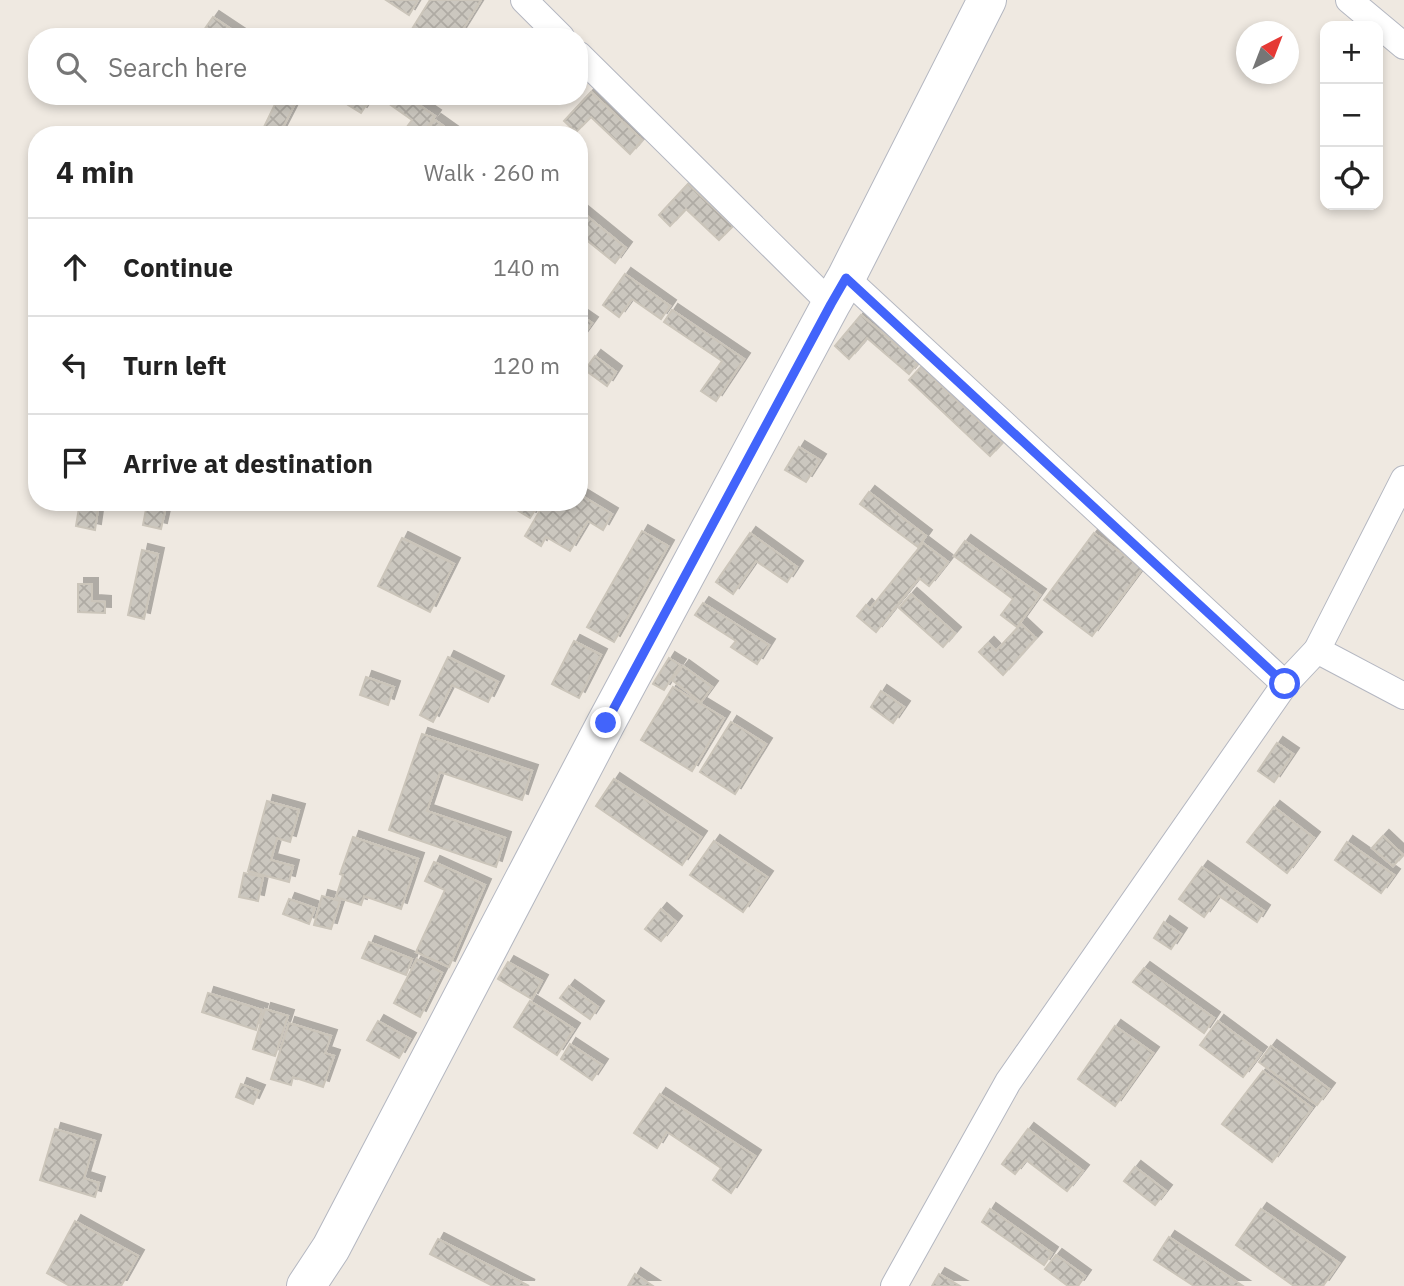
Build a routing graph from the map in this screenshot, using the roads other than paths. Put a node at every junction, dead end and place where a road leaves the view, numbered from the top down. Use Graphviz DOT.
graph roads {
  1 [pos="524,0"];
  2 [pos="987,0"];
  3 [pos="1349,0"];
  4 [pos="552,28"];
  5 [pos="1404,46"];
  6 [pos="588,63"];
  7 [pos="838,291"];
  8 [pos="1404,479"];
  9 [pos="1317,650"];
  10 [pos="1285,684"];
  11 [pos="1404,696"];
  12 [pos="306,1286"];
  13 [pos="894,1286"];
  1 -- 4 [label="street"];
  2 -- 7 [label="street"];
  3 -- 5 [label="street"];
  6 -- 7 [label="street"];
  7 -- 10 [label="street"];
  7 -- 12 [label="street"];
  8 -- 9 [label="street"];
  9 -- 10 [label="street"];
  9 -- 11 [label="street"];
  10 -- 13 [label="street"];
}
